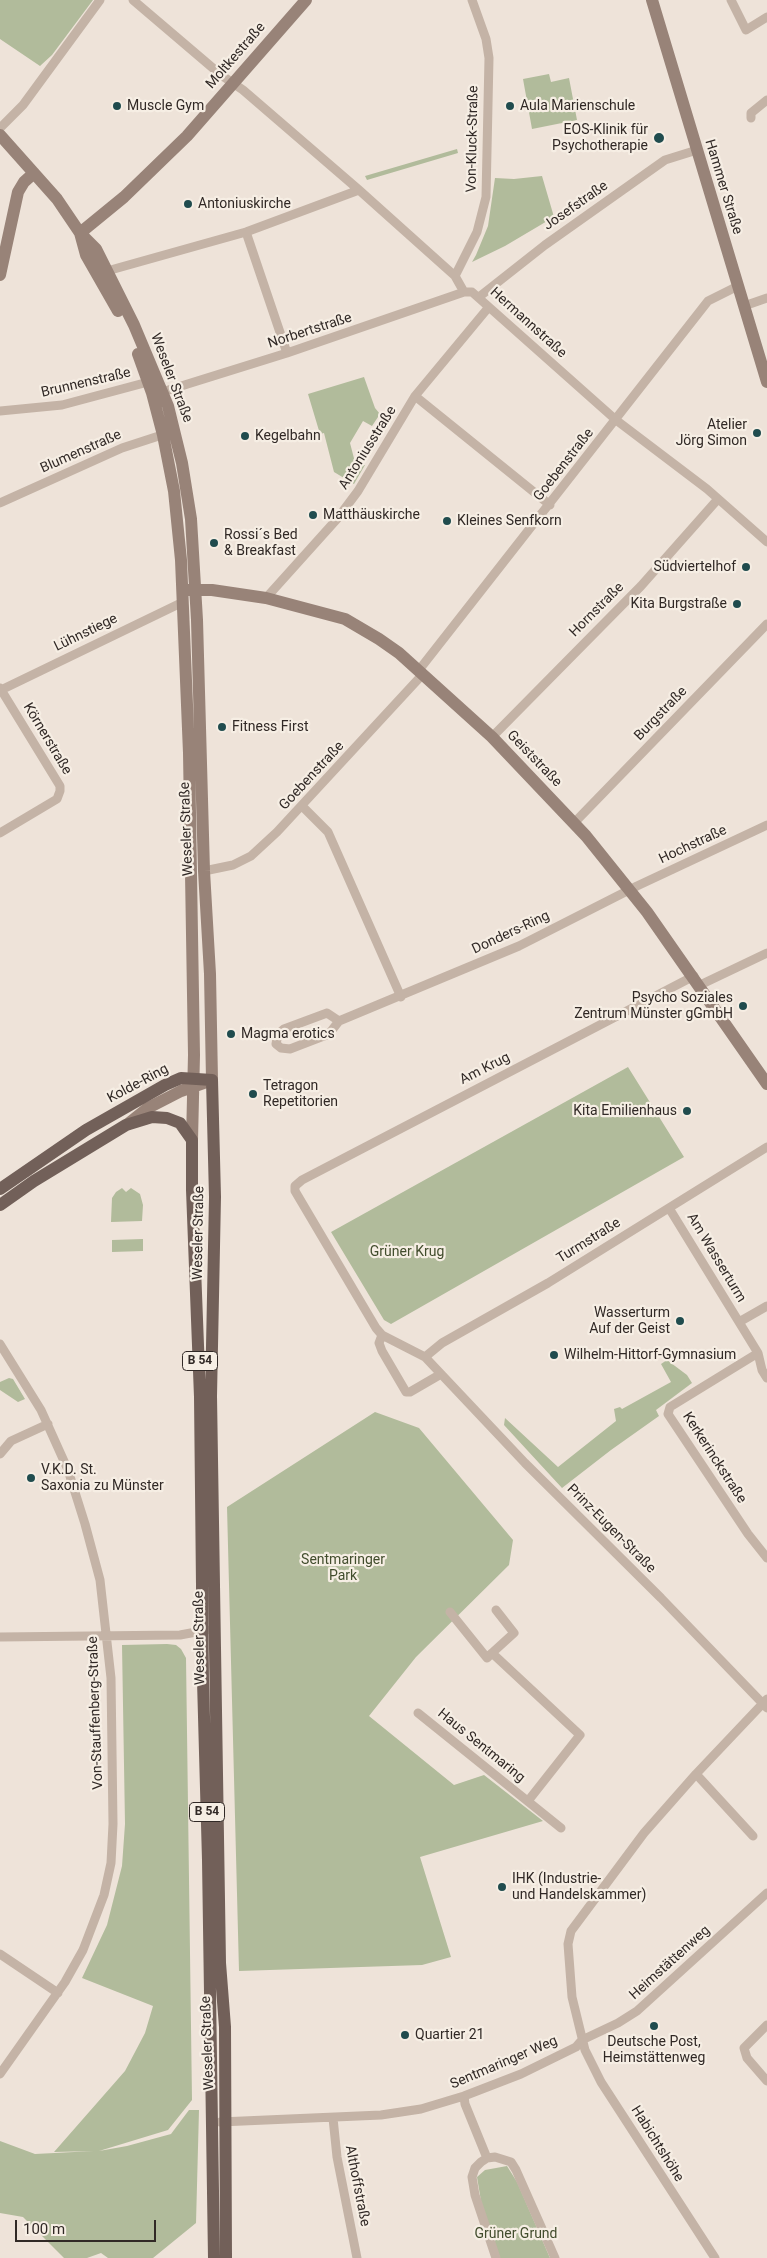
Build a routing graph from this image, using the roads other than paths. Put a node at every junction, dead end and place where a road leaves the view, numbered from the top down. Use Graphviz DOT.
graph roads {
  1 [pos="100,0"];
  2 [pos="133,0"];
  3 [pos="306,0"];
  4 [pos="472,0"];
  5 [pos="652,0"];
  6 [pos="731,0"];
  7 [pos="767,16"];
  8 [pos="232,83"];
  9 [pos="767,100"];
  10 [pos="751,118"];
  11 [pos="0,128"];
  12 [pos="0,135"];
  13 [pos="697,150"];
  14 [pos="34,173"];
  15 [pos="359,190"];
  16 [pos="246,232"];
  17 [pos="80,233"];
  18 [pos="107,271"];
  19 [pos="0,275"];
  20 [pos="455,276"];
  21 [pos="738,286"];
  22 [pos="464,292"];
  23 [pos="479,296"];
  24 [pos="767,298"];
  25 [pos="744,306"];
  26 [pos="488,308"];
  27 [pos="287,353"];
  28 [pos="148,382"];
  29 [pos="767,382"];
  30 [pos="162,392"];
  31 [pos="416,396"];
  32 [pos="0,411"];
  33 [pos="616,420"];
  34 [pos="169,433"];
  35 [pos="718,499"];
  36 [pos="0,503"];
  37 [pos="550,504"];
  38 [pos="767,542"];
  39 [pos="187,594"];
  40 [pos="266,598"];
  41 [pos="767,624"];
  42 [pos="421,672"];
  43 [pos="1,691"];
  44 [pos="492,737"];
  45 [pos="303,806"];
  46 [pos="574,823"];
  47 [pos="767,825"];
  48 [pos="0,833"];
  49 [pos="204,871"];
  50 [pos="630,890"];
  51 [pos="767,953"];
  52 [pos="697,981"];
  53 [pos="401,997"];
  54 [pos="339,1022"];
  55 [pos="212,1080"];
  56 [pos="192,1082"];
  57 [pos="767,1084"];
  58 [pos="126,1126"];
  59 [pos="192,1140"];
  60 [pos="767,1147"];
  61 [pos="0,1189"];
  62 [pos="295,1191"];
  63 [pos="0,1205"];
  64 [pos="670,1208"];
  65 [pos="767,1306"];
  66 [pos="740,1322"];
  67 [pos="382,1335"];
  68 [pos="0,1344"];
  69 [pos="758,1353"];
  70 [pos="425,1357"];
  71 [pos="441,1374"];
  72 [pos="767,1378"];
  73 [pos="48,1424"];
  74 [pos="0,1454"];
  75 [pos="767,1558"];
  76 [pos="496,1610"];
  77 [pos="450,1612"];
  78 [pos="209,1630"];
  79 [pos="107,1635"];
  80 [pos="0,1637"];
  81 [pos="492,1653"];
  82 [pos="765,1703"];
  83 [pos="418,1713"];
  84 [pos="696,1774"];
  85 [pos="528,1801"];
  86 [pos="561,1828"];
  87 [pos="752,1836"];
  88 [pos="767,1894"];
  89 [pos="0,1954"];
  90 [pos="58,1993"];
  91 [pos="767,2025"];
  92 [pos="582,2040"];
  93 [pos="0,2074"];
  94 [pos="767,2081"];
  95 [pos="464,2096"];
  96 [pos="334,2118"];
  97 [pos="219,2122"];
  98 [pos="487,2158"];
  99 [pos="214,2258"];
  100 [pos="226,2258"];
  101 [pos="357,2258"];
  102 [pos="496,2258"];
  103 [pos="556,2258"];
  104 [pos="715,2258"];
  1 -- 11 [label="street"];
  2 -- 8 [label="street"];
  3 -- 8 [label="main road, Moltkestraße"];
  4 -- 20 [label="street, Von-Kluck-Straße"];
  5 -- 13 [label="main road, Hammer Straße"];
  6 -- 7 [label="street"];
  8 -- 15 [label="street"];
  8 -- 17 [label="main road, Moltkestraße"];
  9 -- 10 [label="street"];
  12 -- 14 [label="main road, Weseler Straße"];
  13 -- 21 [label="main road, Hammer Straße"];
  13 -- 23 [label="street, Josefstraße"];
  14 -- 17 [label="main road, Weseler Straße"];
  14 -- 19 [label="main road"];
  15 -- 16 [label="street"];
  15 -- 20 [label="street"];
  16 -- 18 [label="street"];
  16 -- 27 [label="street"];
  17 -- 18 [label="main road, Weseler Straße"];
  17 -- 28 [label="main road, Weseler Straße"];
  18 -- 30 [label="main road, Weseler Straße"];
  20 -- 22 [label="street"];
  21 -- 25 [label="main road, Hammer Straße"];
  21 -- 33 [label="street, Goebenstraße"];
  22 -- 23 [label="street, Hermannstraße"];
  22 -- 27 [label="street, Norbertstraße"];
  23 -- 26 [label="street, Hermannstraße"];
  24 -- 25 [label="street"];
  25 -- 29 [label="main road, Hammer Straße"];
  26 -- 31 [label="street, Antoniusstraße"];
  26 -- 33 [label="street, Hermannstraße"];
  27 -- 30 [label="street, Norbertstraße"];
  28 -- 32 [label="street, Brunnenstraße"];
  28 -- 34 [label="main road, Weseler Straße"];
  30 -- 34 [label="main road, Weseler Straße"];
  31 -- 37 [label="street"];
  31 -- 40 [label="street, Antoniusstraße"];
  33 -- 35 [label="street, Hermannstraße"];
  33 -- 37 [label="street, Goebenstraße"];
  34 -- 36 [label="street, Blumenstraße"];
  34 -- 39 [label="main road, Weseler Straße"];
  35 -- 38 [label="street, Hermannstraße"];
  35 -- 44 [label="street, Hornstraße"];
  37 -- 42 [label="street, Goebenstraße"];
  39 -- 40 [label="main road, Geiststraße"];
  39 -- 43 [label="street, Lühnstiege"];
  39 -- 49 [label="main road, Weseler Straße"];
  39 -- 56 [label="main road, Weseler Straße"];
  40 -- 42 [label="main road, Geiststraße"];
  41 -- 46 [label="street, Burgstraße"];
  42 -- 44 [label="main road, Geiststraße"];
  42 -- 45 [label="street, Goebenstraße"];
  43 -- 48 [label="street, Körnerstraße"];
  44 -- 46 [label="main road, Geiststraße"];
  45 -- 49 [label="street, Goebenstraße"];
  45 -- 53 [label="street"];
  46 -- 50 [label="main road, Geiststraße"];
  47 -- 50 [label="street, Hochstraße"];
  49 -- 55 [label="main road, Weseler Straße"];
  50 -- 52 [label="main road, Geiststraße"];
  50 -- 53 [label="street, Donders-Ring"];
  51 -- 52 [label="street, Am Krug"];
  52 -- 57 [label="main road, Geiststraße"];
  52 -- 62 [label="street, Am Krug"];
  53 -- 54 [label="street, Donders-Ring"];
  54 -- 54 [label="street, Donders-Ring"];
  55 -- 56 [label="main road, Kolde-Ring"];
  55 -- 78 [label="main road, Weseler Straße / B 54"];
  56 -- 58 [label="main road, Kolde-Ring"];
  56 -- 59 [label="main road, Weseler Straße / B 54"];
  56 -- 61 [label="main road, Kolde-Ring"];
  58 -- 59 [label="main road, Kolde-Ring"];
  58 -- 63 [label="main road, Kolde-Ring"];
  59 -- 78 [label="main road, Weseler Straße / B 54"];
  60 -- 64 [label="street, Turmstraße"];
  62 -- 67 [label="street, Prinz-Eugen-Straße"];
  64 -- 66 [label="street, Am Wasserturm"];
  64 -- 70 [label="street, Turmstraße"];
  65 -- 66 [label="street"];
  66 -- 69 [label="street, Am Wasserturm"];
  67 -- 70 [label="street, Prinz-Eugen-Straße"];
  67 -- 71 [label="street, Prinz-Eugen-Straße"];
  68 -- 73 [label="street, Von-Stauffenberg-Straße"];
  69 -- 72 [label="street, Am Wasserturm"];
  69 -- 75 [label="street, Kerkerinckstraße"];
  70 -- 71 [label="street, Prinz-Eugen-Straße"];
  71 -- 82 [label="street, Prinz-Eugen-Straße"];
  73 -- 74 [label="street"];
  73 -- 79 [label="street, Von-Stauffenberg-Straße"];
  76 -- 81 [label="street"];
  77 -- 81 [label="street, Haus Sentmaring"];
  78 -- 79 [label="street"];
  78 -- 97 [label="main road, Weseler Straße / B 54"];
  79 -- 80 [label="street"];
  79 -- 90 [label="street, Von-Stauffenberg-Straße"];
  81 -- 85 [label="street, Haus Sentmaring"];
  82 -- 84 [label="street"];
  83 -- 85 [label="street, Haus Sentmaring"];
  84 -- 87 [label="street"];
  84 -- 92 [label="street"];
  85 -- 86 [label="street, Haus Sentmaring"];
  88 -- 92 [label="street, Heimstättenweg"];
  89 -- 90 [label="street"];
  90 -- 93 [label="street, Von-Stauffenberg-Straße"];
  91 -- 94 [label="street"];
  92 -- 95 [label="street, Sentmaringer Weg"];
  92 -- 104 [label="street, Habichtshöhe"];
  95 -- 96 [label="street, Sentmaringer Weg"];
  95 -- 98 [label="street"];
  96 -- 97 [label="street, Sentmaringer Weg"];
  96 -- 101 [label="street, Althoffstraße"];
  97 -- 99 [label="main road, Weseler Straße / B 54"];
  97 -- 100 [label="main road, Weseler Straße / B 54"];
  98 -- 102 [label="street"];
  98 -- 103 [label="street"];
}
